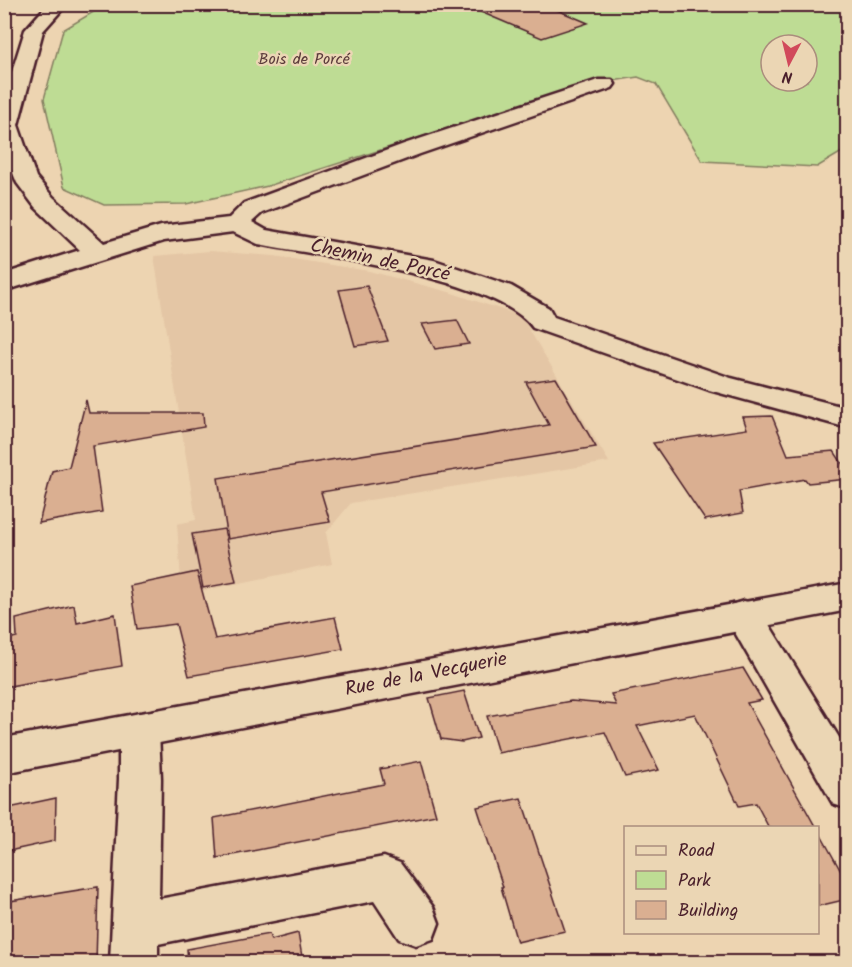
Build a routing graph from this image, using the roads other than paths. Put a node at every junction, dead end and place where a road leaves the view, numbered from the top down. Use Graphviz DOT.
graph roads {
  1 [pos="58,4"];
  2 [pos="605,84"];
  3 [pos="237,224"];
  4 [pos="100,252"];
  5 [pos="4,283"];
  6 [pos="848,418"];
  7 [pos="848,596"];
  8 [pos="744,615"];
  9 [pos="138,730"];
  10 [pos="832,740"];
  11 [pos="4,756"];
  12 [pos="848,791"];
  13 [pos="416,923"];
  14 [pos="135,944"];
  1 -- 4 [label="street"];
  2 -- 3 [label="street"];
  3 -- 4 [label="street"];
  3 -- 6 [label="street, Chemin de Porcé"];
  4 -- 5 [label="street"];
  7 -- 8 [label="street, Rue de la Vecquerie"];
  8 -- 9 [label="street, Rue de la Vecquerie"];
  8 -- 10 [label="street"];
  9 -- 11 [label="street, Rue de la Vecquerie"];
  9 -- 14 [label="street"];
  10 -- 12 [label="street"];
  13 -- 14 [label="street"];
}
